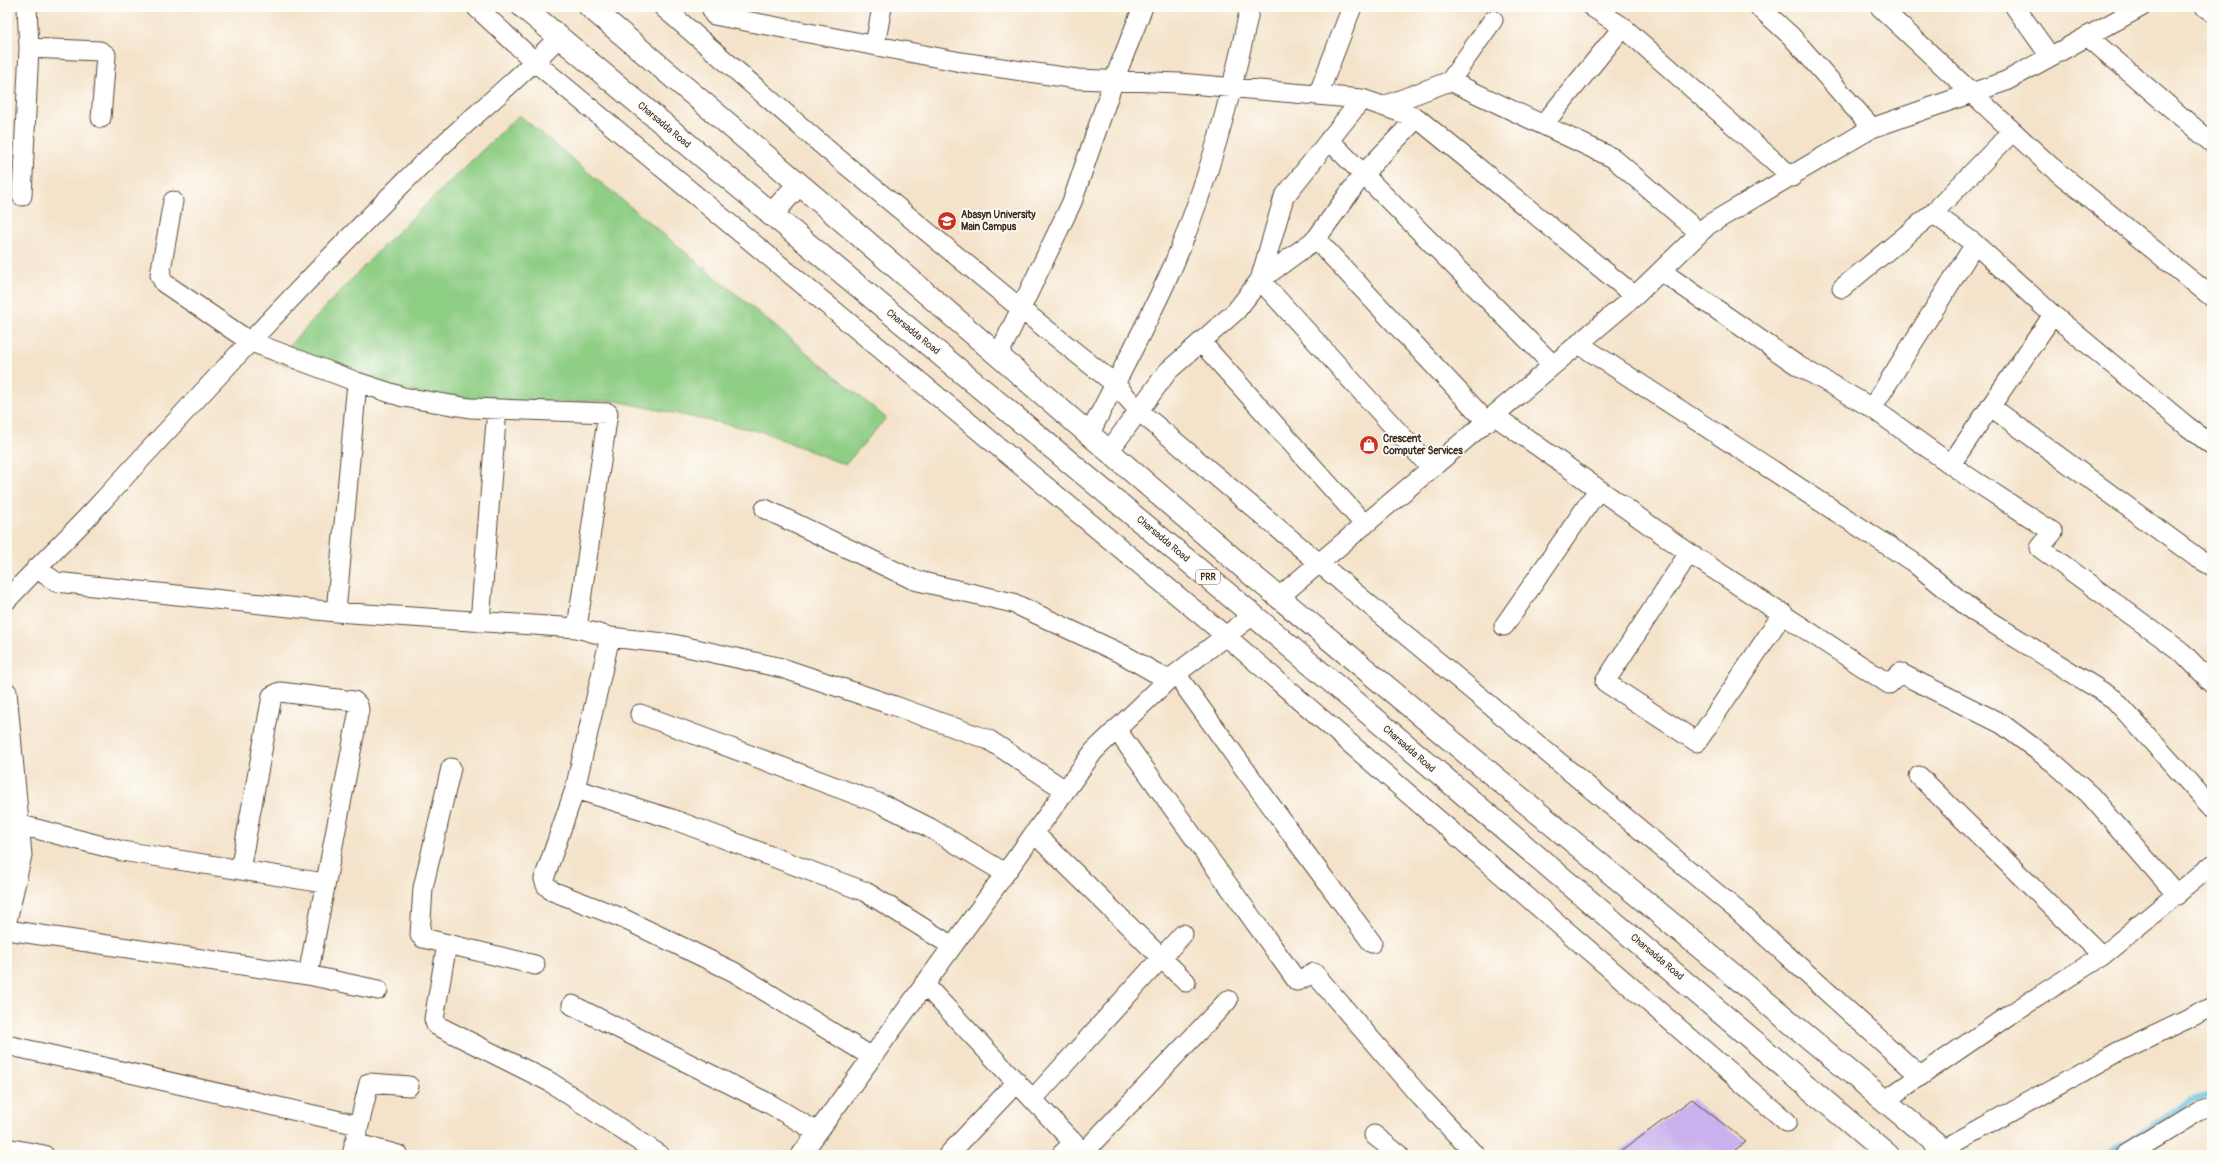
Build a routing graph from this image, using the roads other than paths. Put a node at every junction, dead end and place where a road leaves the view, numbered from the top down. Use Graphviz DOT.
graph roads {
  1 [pos="27,7"];
  2 [pos="476,7"];
  3 [pos="523,7"];
  4 [pos="590,7"];
  5 [pos="663,7"];
  6 [pos="711,7"];
  7 [pos="882,7"];
  8 [pos="1143,7"];
  9 [pos="1250,7"];
  10 [pos="1352,7"];
  11 [pos="1592,7"];
  12 [pos="1759,7"];
  13 [pos="1880,7"];
  14 [pos="2016,7"];
  15 [pos="2205,7"];
  16 [pos="2134,9"];
  17 [pos="2212,12"];
  18 [pos="1494,20"];
  19 [pos="1623,27"];
  20 [pos="2087,36"];
  21 [pos="559,37"];
  22 [pos="874,45"];
  23 [pos="29,48"];
  24 [pos="2050,56"];
  25 [pos="535,62"];
  26 [pos="1114,80"];
  27 [pos="1450,81"];
  28 [pos="1233,88"];
  29 [pos="1972,94"];
  30 [pos="1318,95"];
  31 [pos="1362,99"];
  32 [pos="1384,106"];
  33 [pos="101,118"];
  34 [pos="1417,118"];
  35 [pos="1543,124"];
  36 [pos="1872,128"];
  37 [pos="2012,132"];
  38 [pos="1329,140"];
  39 [pos="2212,142"];
  40 [pos="1363,174"];
  41 [pos="1792,177"];
  42 [pos="799,184"];
  43 [pos="22,196"];
  44 [pos="173,201"];
  45 [pos="1933,213"];
  46 [pos="771,215"];
  47 [pos="1700,233"];
  48 [pos="1316,239"];
  49 [pos="1975,244"];
  50 [pos="1661,271"];
  51 [pos="1260,280"];
  52 [pos="1842,288"];
  53 [pos="1636,296"];
  54 [pos="2212,297"];
  55 [pos="1020,309"];
  56 [pos="2053,315"];
  57 [pos="249,341"];
  58 [pos="1201,342"];
  59 [pos="1579,344"];
  60 [pos="998,356"];
  61 [pos="1553,366"];
  62 [pos="357,382"];
  63 [pos="1115,384"];
  64 [pos="1990,406"];
  65 [pos="1872,408"];
  66 [pos="497,409"];
  67 [pos="1139,411"];
  68 [pos="1491,419"];
  69 [pos="1090,435"];
  70 [pos="2212,445"];
  71 [pos="1109,451"];
  72 [pos="1951,464"];
  73 [pos="1432,468"];
  74 [pos="1598,490"];
  75 [pos="765,509"];
  76 [pos="1365,524"];
  77 [pos="1689,553"];
  78 [pos="1319,563"];
  79 [pos="2212,566"];
  80 [pos="36,568"];
  81 [pos="1279,597"];
  82 [pos="7,600"];
  83 [pos="336,612"];
  84 [pos="1783,613"];
  85 [pos="1254,615"];
  86 [pos="480,622"];
  87 [pos="1504,626"];
  88 [pos="577,628"];
  89 [pos="1226,636"];
  90 [pos="610,637"];
  91 [pos="1172,677"];
  92 [pos="2212,683"];
  93 [pos="7,692"];
  94 [pos="640,714"];
  95 [pos="1116,729"];
  96 [pos="9,744"];
  97 [pos="451,768"];
  98 [pos="1919,776"];
  99 [pos="575,789"];
  100 [pos="1065,790"];
  101 [pos="2212,808"];
  102 [pos="14,825"];
  103 [pos="1034,833"];
  104 [pos="2212,865"];
  105 [pos="240,870"];
  106 [pos="1005,873"];
  107 [pos="324,883"];
  108 [pos="2177,895"];
  109 [pos="7,922"];
  110 [pos="1183,934"];
  111 [pos="1372,943"];
  112 [pos="447,944"];
  113 [pos="952,946"];
  114 [pos="2102,956"];
  115 [pos="1160,957"];
  116 [pos="535,965"];
  117 [pos="308,975"];
  118 [pos="1186,982"];
  119 [pos="924,984"];
  120 [pos="378,990"];
  121 [pos="1228,1000"];
  122 [pos="572,1005"];
  123 [pos="2212,1007"];
  124 [pos="7,1045"];
  125 [pos="872,1057"];
  126 [pos="1920,1076"];
  127 [pos="1017,1082"];
  128 [pos="409,1086"];
  129 [pos="1033,1100"];
  130 [pos="1884,1101"];
  131 [pos="2212,1107"];
  132 [pos="1787,1122"];
  133 [pos="358,1125"];
  134 [pos="817,1132"];
  135 [pos="1374,1135"];
  136 [pos="7,1148"];
  137 [pos="353,1149"];
  138 [pos="1076,1151"];
  139 [pos="1946,1153"];
  140 [pos="44,1155"];
  141 [pos="398,1155"];
  142 [pos="660,1155"];
  143 [pos="801,1155"];
  144 [pos="948,1155"];
  145 [pos="1399,1155"];
  146 [pos="1476,1155"];
  147 [pos="1888,1155"];
  148 [pos="2126,1155"];
  1 -- 23 [label="street"];
  2 -- 25 [label="street"];
  3 -- 21 [label="highway, Charsadda Road / PRR"];
  4 -- 42 [label="highway"];
  5 -- 55 [label="street"];
  6 -- 22 [label="street"];
  7 -- 22 [label="street"];
  8 -- 26 [label="street"];
  9 -- 28 [label="street"];
  10 -- 30 [label="street"];
  11 -- 19 [label="street"];
  12 -- 36 [label="street"];
  13 -- 29 [label="street"];
  14 -- 24 [label="street"];
  15 -- 17 [label="street"];
  16 -- 20 [label="street"];
  18 -- 27 [label="street"];
  19 -- 35 [label="street"];
  19 -- 41 [label="street"];
  20 -- 24 [label="street"];
  20 -- 39 [label="street"];
  21 -- 25 [label="street"];
  21 -- 46 [label="highway, Charsadda Road / PRR"];
  22 -- 26 [label="street"];
  23 -- 33 [label="street"];
  23 -- 43 [label="street"];
  24 -- 29 [label="street"];
  25 -- 57 [label="street"];
  25 -- 89 [label="street"];
  26 -- 28 [label="street"];
  26 -- 55 [label="street"];
  27 -- 32 [label="street"];
  27 -- 35 [label="street"];
  28 -- 30 [label="street"];
  28 -- 63 [label="street"];
  29 -- 36 [label="street"];
  29 -- 37 [label="street"];
  30 -- 31 [label="street"];
  31 -- 32 [label="street"];
  31 -- 38 [label="street"];
  32 -- 34 [label="street"];
  34 -- 40 [label="street"];
  34 -- 53 [label="street"];
  35 -- 47 [label="street"];
  36 -- 41 [label="street"];
  37 -- 45 [label="street"];
  37 -- 54 [label="street"];
  38 -- 40 [label="street"];
  38 -- 51 [label="street"];
  40 -- 48 [label="street"];
  40 -- 61 [label="street"];
  41 -- 47 [label="street"];
  42 -- 46 [label="highway"];
  42 -- 60 [label="highway"];
  44 -- 57 [label="street"];
  45 -- 49 [label="street"];
  45 -- 52 [label="street"];
  46 -- 85 [label="highway, Charsadda Road / PRR"];
  47 -- 50 [label="street"];
  48 -- 51 [label="street"];
  48 -- 68 [label="street"];
  49 -- 56 [label="street"];
  49 -- 65 [label="street"];
  50 -- 53 [label="street"];
  50 -- 65 [label="street"];
  51 -- 58 [label="street"];
  51 -- 73 [label="street"];
  53 -- 59 [label="street"];
  55 -- 60 [label="street"];
  55 -- 63 [label="street"];
  56 -- 64 [label="street"];
  56 -- 70 [label="street"];
  57 -- 62 [label="street"];
  57 -- 80 [label="street"];
  58 -- 67 [label="street"];
  58 -- 76 [label="street"];
  59 -- 61 [label="street"];
  59 -- 101 [label="street"];
  60 -- 69 [label="highway"];
  61 -- 68 [label="street"];
  62 -- 66 [label="street"];
  62 -- 83 [label="street"];
  63 -- 67 [label="street"];
  63 -- 69 [label="street"];
  64 -- 72 [label="street"];
  64 -- 79 [label="street"];
  65 -- 72 [label="street"];
  66 -- 86 [label="street"];
  66 -- 88 [label="street"];
  67 -- 71 [label="street"];
  67 -- 78 [label="street"];
  68 -- 73 [label="street"];
  68 -- 74 [label="street"];
  69 -- 71 [label="highway"];
  71 -- 81 [label="highway"];
  72 -- 92 [label="street"];
  73 -- 76 [label="street"];
  74 -- 77 [label="street"];
  74 -- 87 [label="street"];
  75 -- 91 [label="street"];
  76 -- 78 [label="street"];
  77 -- 84 [label="street"];
  77 -- 84 [label="street"];
  78 -- 81 [label="street"];
  78 -- 126 [label="street"];
  80 -- 82 [label="street"];
  80 -- 83 [label="street"];
  81 -- 130 [label="highway"];
  83 -- 86 [label="street"];
  84 -- 108 [label="street"];
  85 -- 89 [label="street"];
  85 -- 147 [label="highway, Charsadda Road / PRR"];
  86 -- 88 [label="street"];
  88 -- 90 [label="street"];
  89 -- 91 [label="street"];
  89 -- 132 [label="street"];
  90 -- 99 [label="street"];
  90 -- 100 [label="street"];
  91 -- 95 [label="street"];
  91 -- 111 [label="street"];
  93 -- 96 [label="street"];
  94 -- 106 [label="street"];
  95 -- 100 [label="street"];
  95 -- 146 [label="street"];
  96 -- 102 [label="street"];
  97 -- 112 [label="street"];
  98 -- 114 [label="street"];
  99 -- 113 [label="street"];
  99 -- 125 [label="street"];
  100 -- 103 [label="street"];
  102 -- 105 [label="street"];
  102 -- 109 [label="street"];
  103 -- 106 [label="street"];
  103 -- 115 [label="street"];
  104 -- 108 [label="street"];
  105 -- 107 [label="street"];
  105 -- 107 [label="street"];
  106 -- 113 [label="street"];
  107 -- 117 [label="street"];
  108 -- 114 [label="street"];
  109 -- 117 [label="street"];
  110 -- 115 [label="street"];
  112 -- 116 [label="street"];
  112 -- 142 [label="street"];
  113 -- 119 [label="street"];
  114 -- 126 [label="street"];
  115 -- 118 [label="street"];
  115 -- 129 [label="street"];
  117 -- 120 [label="street"];
  119 -- 125 [label="street"];
  119 -- 127 [label="street"];
  121 -- 138 [label="street"];
  122 -- 134 [label="street"];
  123 -- 139 [label="street"];
  124 -- 133 [label="street"];
  125 -- 134 [label="street"];
  126 -- 130 [label="street"];
  127 -- 129 [label="street"];
  127 -- 144 [label="street"];
  128 -- 133 [label="street"];
  129 -- 138 [label="street"];
  130 -- 139 [label="highway"];
  131 -- 148 [label="street"];
  133 -- 137 [label="street"];
  134 -- 143 [label="street"];
  135 -- 145 [label="street"];
  136 -- 140 [label="street"];
  137 -- 141 [label="street"];
}
